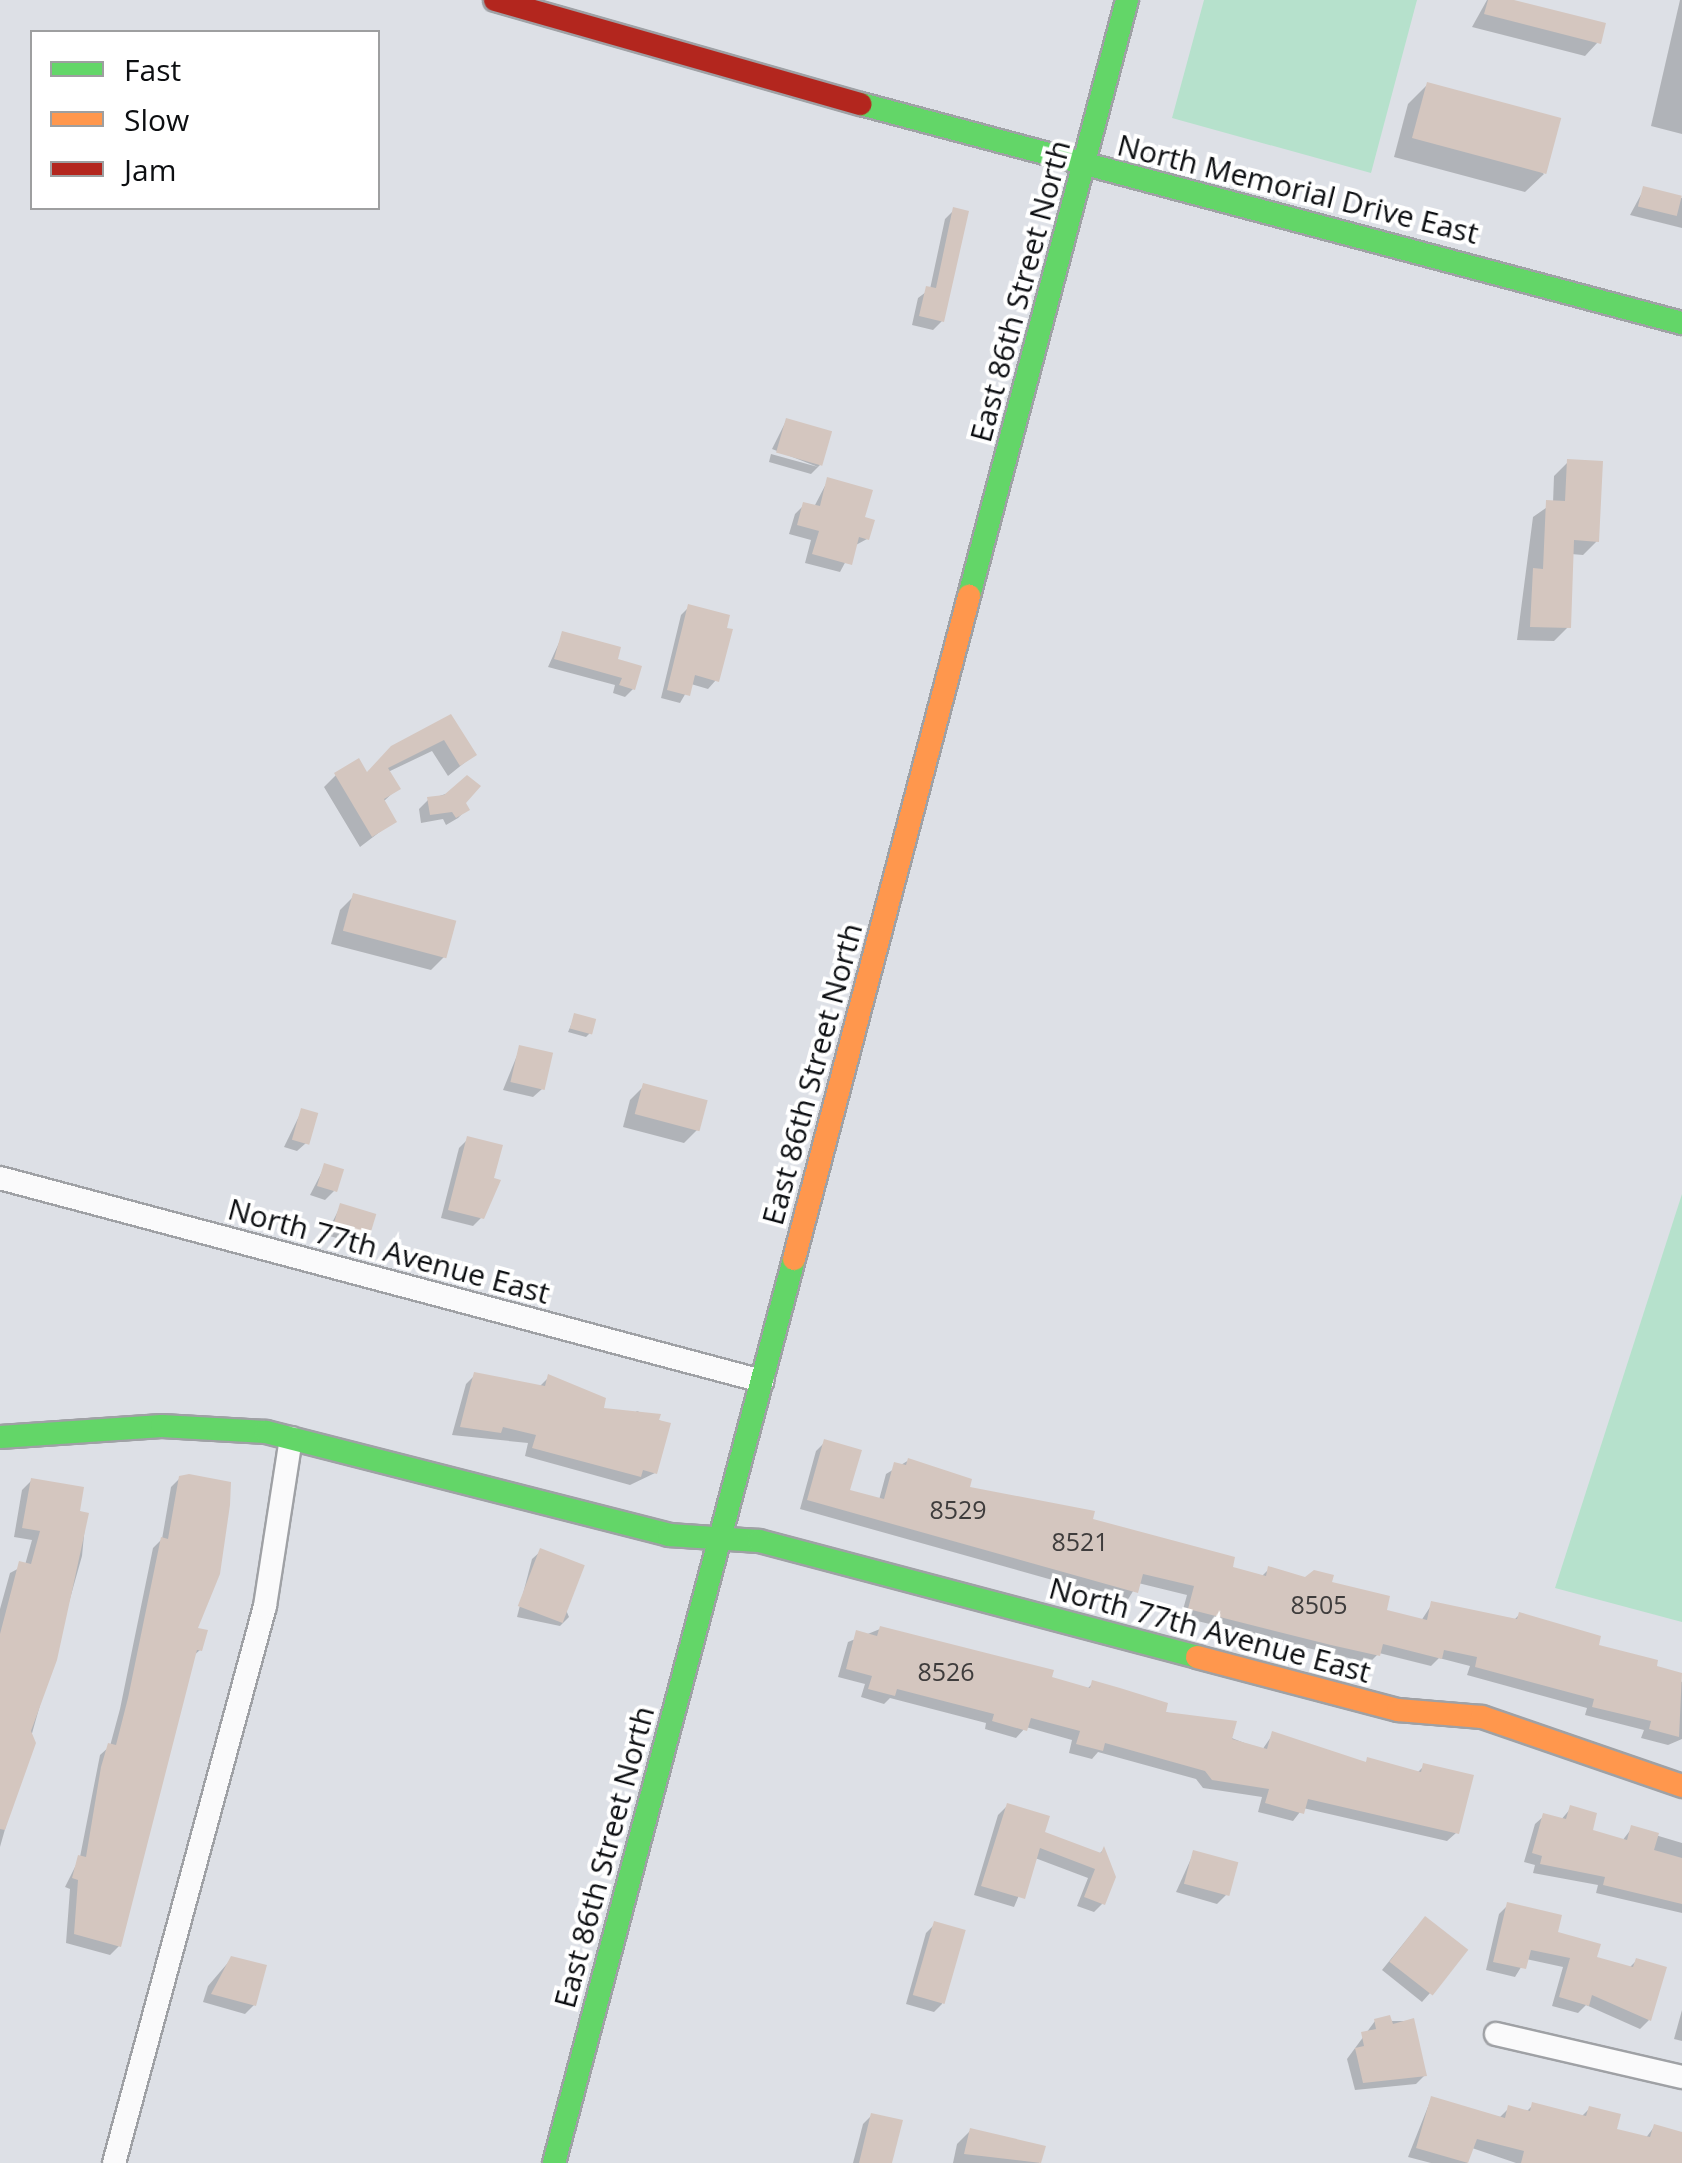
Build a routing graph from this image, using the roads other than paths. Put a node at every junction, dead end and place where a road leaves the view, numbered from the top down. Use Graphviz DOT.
graph roads {
  1 [pos="494,0"];
  2 [pos="1128,0"];
  3 [pos="1083,165"];
  4 [pos="1682,323"];
  5 [pos="0,1178"];
  6 [pos="762,1381"];
  7 [pos="0,1437"];
  8 [pos="291,1438"];
  9 [pos="720,1538"];
  10 [pos="1682,1786"];
  11 [pos="1496,2034"];
  12 [pos="1682,2077"];
  13 [pos="114,2163"];
  14 [pos="554,2163"];
  1 -- 3 [label="street, North Memorial Drive East"];
  2 -- 3 [label="street, East 86th Street North"];
  3 -- 4 [label="street, North Memorial Drive East"];
  3 -- 6 [label="street, East 86th Street North"];
  5 -- 6 [label="street, North 77th Avenue East"];
  6 -- 9 [label="street, East 86th Street North"];
  7 -- 8 [label="street, North 77th Avenue East"];
  8 -- 9 [label="street, North 77th Avenue East"];
  8 -- 13 [label="street"];
  9 -- 10 [label="street, North 77th Avenue East"];
  9 -- 14 [label="street, East 86th Street North"];
  11 -- 12 [label="street"];
}
